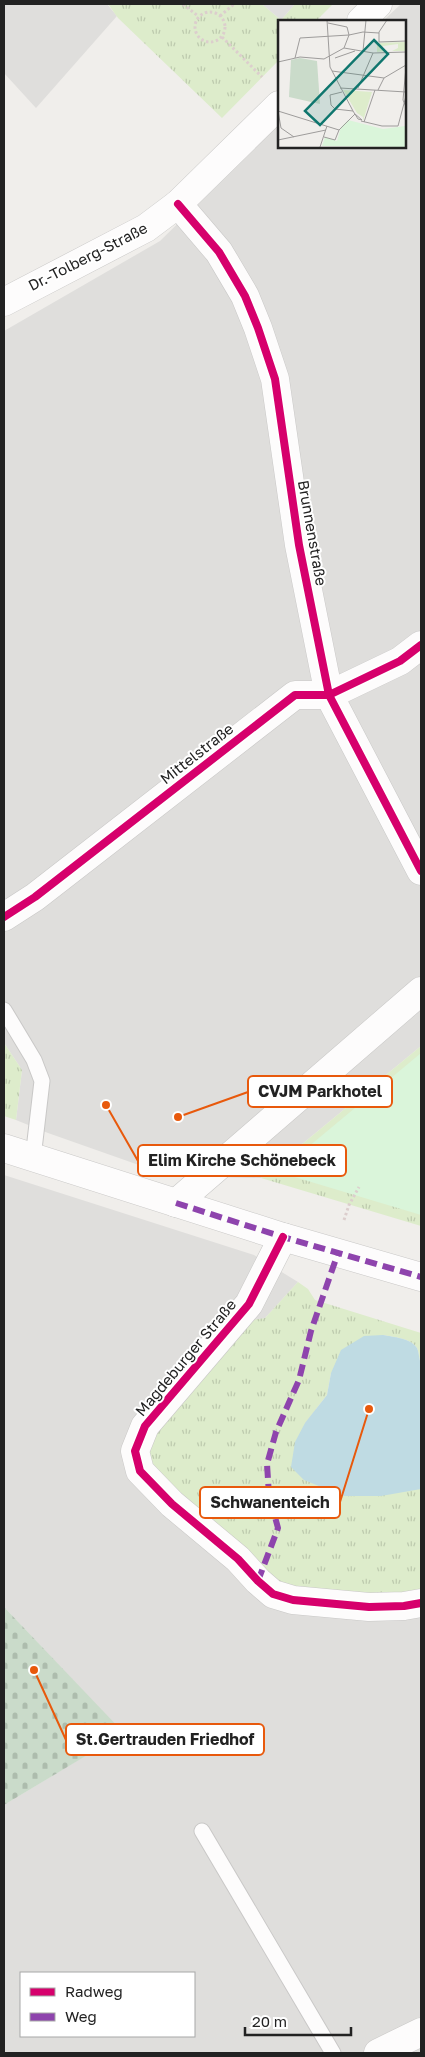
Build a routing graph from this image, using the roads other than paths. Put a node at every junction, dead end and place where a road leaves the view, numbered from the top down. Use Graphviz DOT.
graph roads {
  1 [pos="378,4"];
  2 [pos="362,20"];
  3 [pos="278,106"];
  4 [pos="178,204"];
  5 [pos="4,302"];
  6 [pos="421,645"];
  7 [pos="329,695"];
  8 [pos="421,871"];
  9 [pos="4,918"];
  10 [pos="421,991"];
  11 [pos="4,1010"];
  12 [pos="4,1148"];
  13 [pos="33,1158"];
  14 [pos="176,1204"];
  15 [pos="283,1237"];
  16 [pos="421,1277"];
  17 [pos="421,1604"];
  18 [pos="202,1831"];
  19 [pos="421,2032"];
  20 [pos="333,2053"];
  21 [pos="378,2053"];
  1 -- 2 [label="street"];
  3 -- 4 [label="street, Dr.-Tolberg-Straße"];
  4 -- 5 [label="street, Dr.-Tolberg-Straße"];
  4 -- 7 [label="street, Brunnenstraße"];
  6 -- 7 [label="street, Mittelstraße"];
  7 -- 8 [label="street, Brunnenstraße"];
  7 -- 9 [label="street, Mittelstraße"];
  10 -- 14 [label="street"];
  11 -- 13 [label="lane"];
  12 -- 13 [label="street"];
  13 -- 14 [label="street"];
  14 -- 15 [label="street"];
  15 -- 16 [label="street"];
  15 -- 17 [label="street, Magdeburger Straße"];
  18 -- 20 [label="lane"];
  19 -- 21 [label="street"];
}
